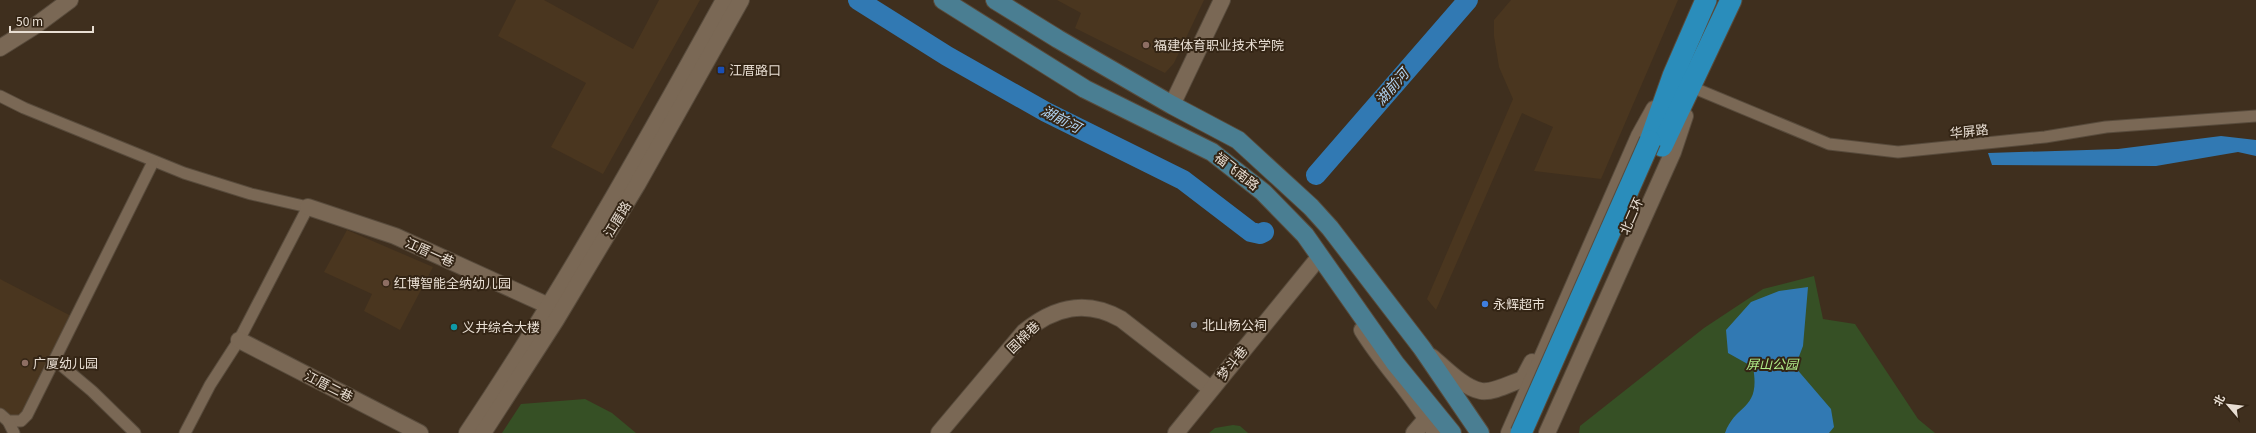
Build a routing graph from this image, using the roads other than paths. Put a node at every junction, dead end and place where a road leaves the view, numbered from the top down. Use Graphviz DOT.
graph roads {
  1 [pos="70,0"];
  2 [pos="724,0"];
  3 [pos="741,0"];
  4 [pos="943,0"];
  5 [pos="995,0"];
  6 [pos="1222,0"];
  7 [pos="1706,0"];
  8 [pos="1731,0"];
  9 [pos="0,48"];
  10 [pos="1702,66"];
  11 [pos="1673,76"];
  12 [pos="1694,88"];
  13 [pos="0,96"];
  14 [pos="1172,105"];
  15 [pos="2256,116"];
  16 [pos="1656,144"];
  17 [pos="153,162"];
  18 [pos="308,207"];
  19 [pos="1320,256"];
  20 [pos="1574,287"];
  21 [pos="549,306"];
  22 [pos="239,340"];
  23 [pos="1547,346"];
  24 [pos="1422,348"];
  25 [pos="55,360"];
  26 [pos="1580,360"];
  27 [pos="1210,389"];
  28 [pos="1555,415"];
  29 [pos="4,418"];
  30 [pos="1426,418"];
  31 [pos="4,433"];
  32 [pos="14,433"];
  33 [pos="135,433"];
  34 [pos="185,433"];
  35 [pos="420,433"];
  36 [pos="467,433"];
  37 [pos="483,433"];
  38 [pos="939,433"];
  39 [pos="1176,433"];
  40 [pos="1414,433"];
  41 [pos="1435,433"];
  42 [pos="1452,433"];
  43 [pos="1480,433"];
  44 [pos="1509,433"];
  45 [pos="1521,433"];
  46 [pos="1535,433"];
  47 [pos="1547,433"];
  48 [pos="1555,433"];
  1 -- 9 [label="main road"];
  2 -- 21 [label="main road, 江厝路"];
  3 -- 37 [label="main road, 江厝路"];
  4 -- 19 [label="main road, 福飞南路"];
  5 -- 14 [label="main road, 福飞南路"];
  6 -- 14 [label="main road"];
  7 -- 11 [label="highway, 北二环"];
  8 -- 10 [label="highway, 北二环"];
  10 -- 12 [label="main road"];
  10 -- 16 [label="highway, 北二环"];
  11 -- 16 [label="highway, 北二环"];
  11 -- 20 [label="main road"];
  12 -- 15 [label="street, 华屏路"];
  12 -- 26 [label="main road"];
  13 -- 17 [label="street"];
  14 -- 24 [label="main road, 福飞南路"];
  16 -- 45 [label="highway, 北二环, bridge"];
  16 -- 46 [label="highway, 北二环"];
  17 -- 18 [label="street"];
  17 -- 25 [label="street"];
  18 -- 21 [label="main road, 江厝一巷"];
  18 -- 22 [label="street"];
  19 -- 27 [label="main road, 梦斗巷"];
  19 -- 30 [label="main road"];
  19 -- 42 [label="main road, 福飞南路"];
  20 -- 23 [label="main road"];
  20 -- 24 [label="main road"];
  21 -- 36 [label="main road, 江厝路"];
  22 -- 34 [label="street"];
  22 -- 35 [label="main road, 江厝二巷"];
  23 -- 26 [label="main road"];
  23 -- 44 [label="main road"];
  24 -- 43 [label="main road, 福飞南路"];
  25 -- 29 [label="street"];
  25 -- 33 [label="street"];
  26 -- 28 [label="main road"];
  27 -- 38 [label="main road, 国棉巷"];
  27 -- 39 [label="main road, 梦斗巷"];
  28 -- 47 [label="main road"];
  28 -- 48 [label="main road"];
  29 -- 31 [label="street"];
  29 -- 32 [label="street"];
  30 -- 40 [label="main road"];
  30 -- 41 [label="main road"];
}
